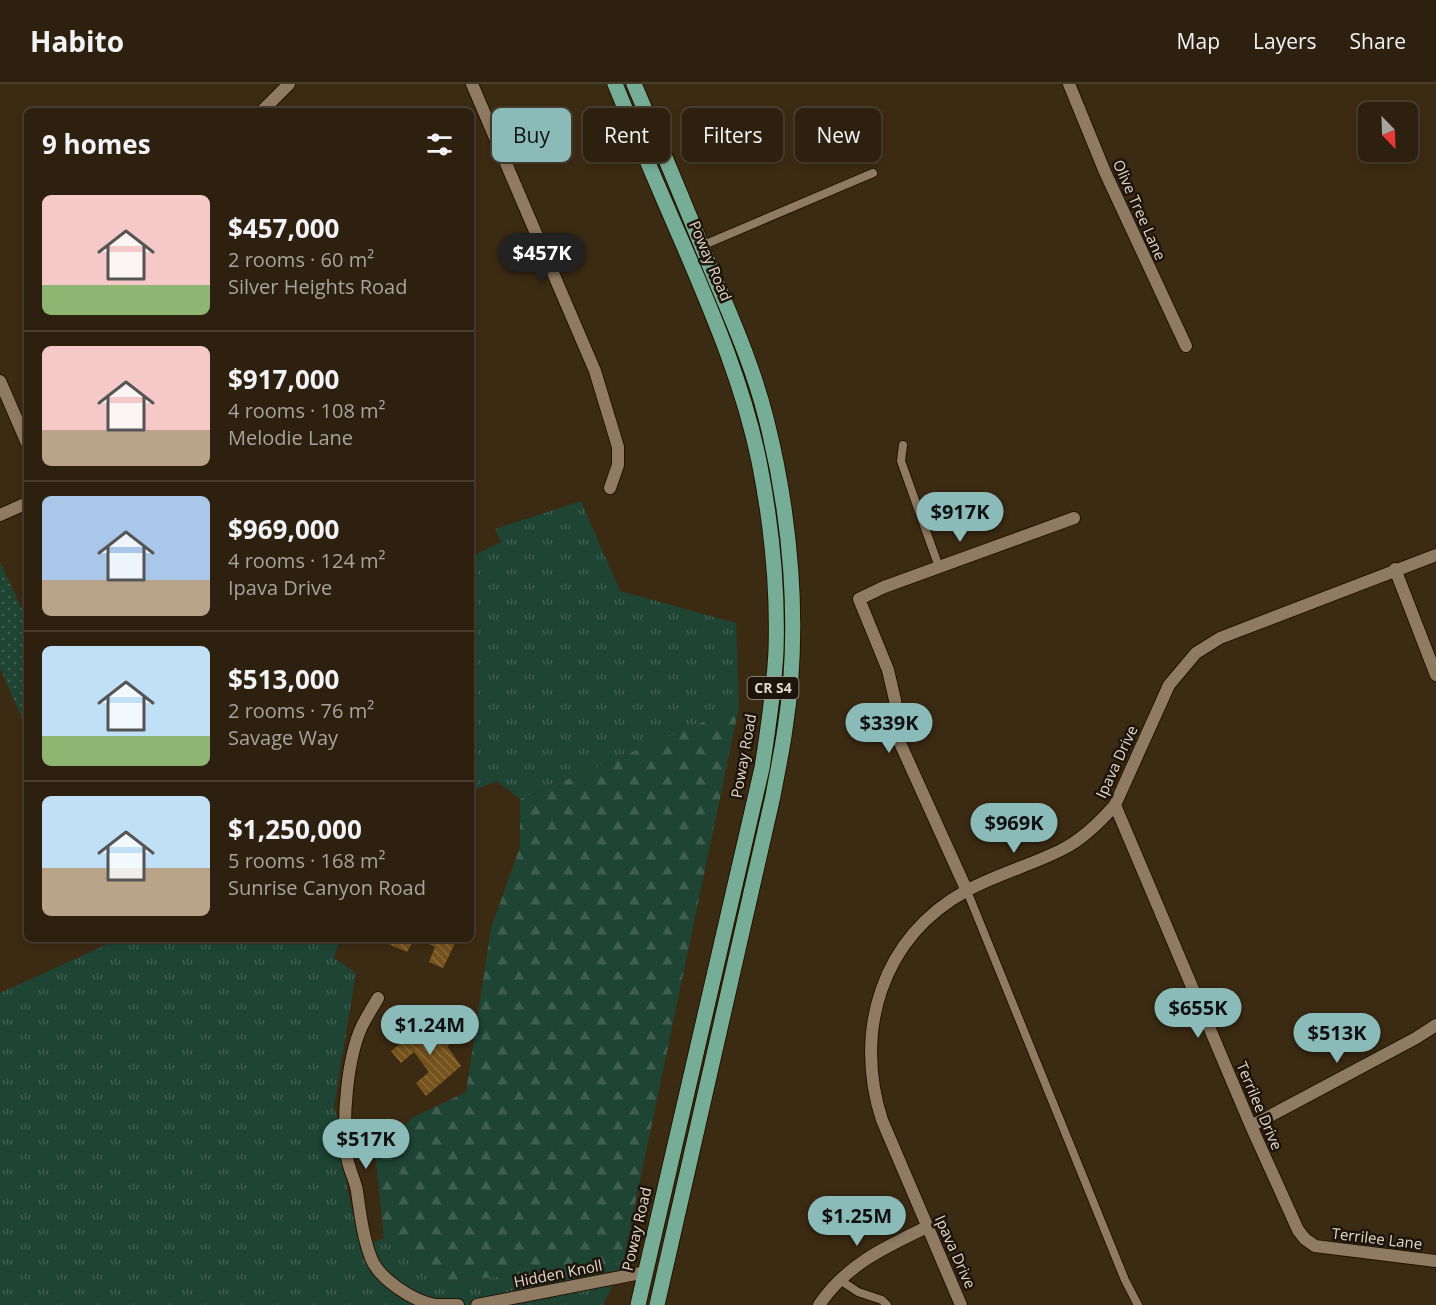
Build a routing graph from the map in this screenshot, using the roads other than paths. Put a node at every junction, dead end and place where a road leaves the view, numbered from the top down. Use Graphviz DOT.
graph roads {
  1 [pos="289,84"];
  2 [pos="472,84"];
  3 [pos="615,84"];
  4 [pos="634,84"];
  5 [pos="1069,84"];
  6 [pos="265,108"];
  7 [pos="873,173"];
  8 [pos="702,246"];
  9 [pos="687,252"];
  10 [pos="1186,346"];
  11 [pos="0,381"];
  12 [pos="24,436"];
  13 [pos="903,445"];
  14 [pos="610,488"];
  15 [pos="24,504"];
  16 [pos="0,515"];
  17 [pos="1074,518"];
  18 [pos="1436,555"];
  19 [pos="939,567"];
  20 [pos="1395,570"];
  21 [pos="1436,675"];
  22 [pos="1115,805"];
  23 [pos="967,891"];
  24 [pos="378,998"];
  25 [pos="1436,1025"];
  26 [pos="1251,1126"];
  27 [pos="927,1227"];
  28 [pos="1315,1246"];
  29 [pos="1436,1261"];
  30 [pos="646,1272"];
  31 [pos="840,1280"];
  32 [pos="458,1305"];
  33 [pos="477,1305"];
  34 [pos="638,1305"];
  35 [pos="657,1305"];
  36 [pos="819,1305"];
  37 [pos="887,1305"];
  38 [pos="962,1305"];
  39 [pos="1138,1305"];
  1 -- 6 [label="street"];
  2 -- 14 [label="street"];
  3 -- 9 [label="main road, Poway Road / CR S4"];
  4 -- 8 [label="main road, Poway Road / CR S4"];
  5 -- 10 [label="street, Olive Tree Lane"];
  7 -- 8 [label="lane"];
  8 -- 9 [label="lane"];
  8 -- 35 [label="main road, Poway Road / CR S4"];
  9 -- 30 [label="main road, Poway Road / CR S4"];
  11 -- 12 [label="street"];
  13 -- 19 [label="lane"];
  15 -- 16 [label="street"];
  17 -- 19 [label="street"];
  18 -- 20 [label="street, Ipava Drive"];
  19 -- 23 [label="street"];
  20 -- 21 [label="street"];
  20 -- 22 [label="street, Ipava Drive"];
  22 -- 23 [label="street, Ipava Drive"];
  22 -- 26 [label="street, Terrilee Drive"];
  23 -- 27 [label="street, Ipava Drive"];
  23 -- 39 [label="lane"];
  24 -- 32 [label="street"];
  25 -- 26 [label="street"];
  26 -- 28 [label="street, Terrilee Drive"];
  27 -- 31 [label="street"];
  27 -- 38 [label="street, Ipava Drive"];
  28 -- 29 [label="street, Terrilee Lane"];
  30 -- 33 [label="street, Hidden Knoll"];
  30 -- 34 [label="main road, Poway Road / CR S4"];
  31 -- 36 [label="street"];
  31 -- 37 [label="lane"];
}
